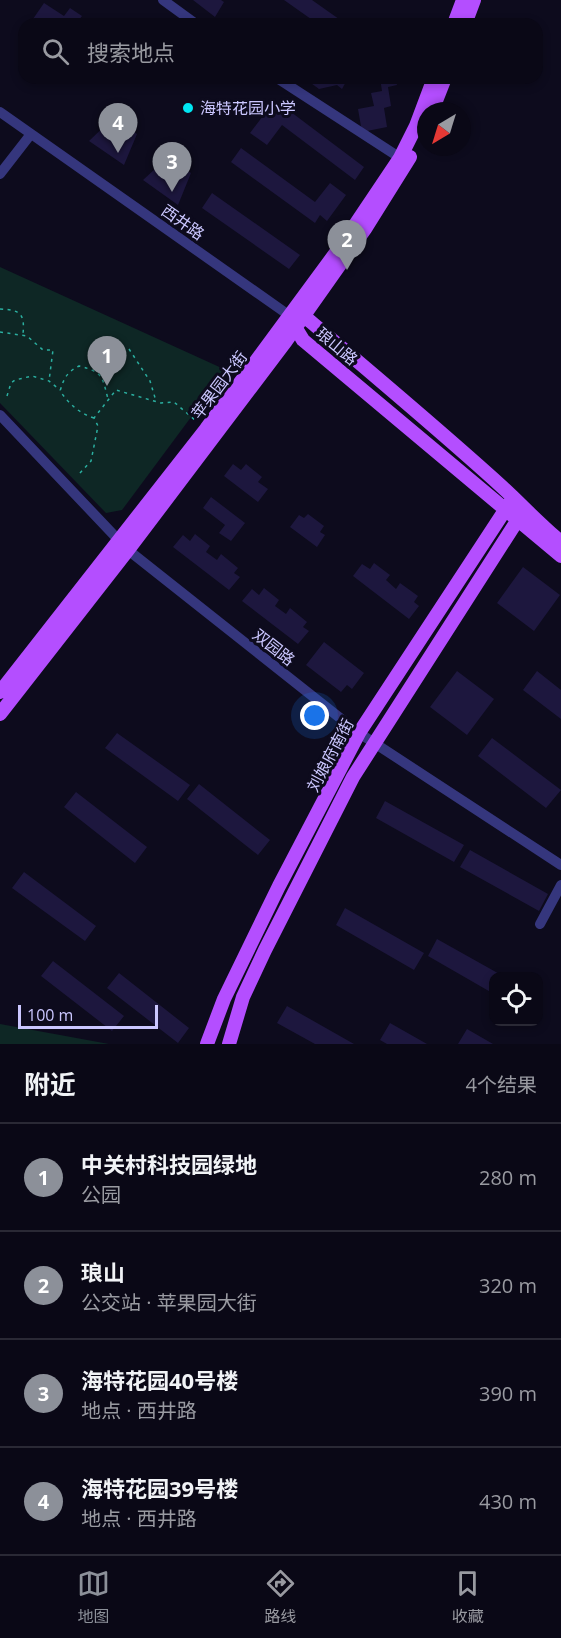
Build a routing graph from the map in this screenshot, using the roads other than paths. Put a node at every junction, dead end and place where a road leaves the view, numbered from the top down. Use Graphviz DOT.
graph roads {
  1 [pos="163,0"];
  2 [pos="464,0"];
  3 [pos="474,0"];
  4 [pos="188,18"];
  5 [pos="456,18"];
  6 [pos="467,18"];
  7 [pos="286,84"];
  8 [pos="432,84"];
  9 [pos="443,84"];
  10 [pos="436,102"];
  11 [pos="0,112"];
  12 [pos="31,134"];
  13 [pos="417,140"];
  14 [pos="404,160"];
  15 [pos="0,174"];
  16 [pos="296,321"];
  17 [pos="0,415"];
  18 [pos="509,503"];
  19 [pos="521,515"];
  20 [pos="561,542"];
  21 [pos="123,546"];
  22 [pos="561,556"];
  23 [pos="0,692"];
  24 [pos="0,714"];
  25 [pos="359,733"];
  26 [pos="373,742"];
  27 [pos="561,865"];
  28 [pos="561,885"];
  29 [pos="540,924"];
  30 [pos="207,1044"];
  31 [pos="229,1044"];
  1 -- 4 [label="street"];
  2 -- 5 [label="main road"];
  3 -- 6 [label="main road"];
  7 -- 14 [label="street"];
  8 -- 14 [label="main road, 苹果园大街"];
  9 -- 10 [label="main road"];
  11 -- 12 [label="street, 西井路"];
  12 -- 15 [label="street"];
  12 -- 16 [label="street, 西井路"];
  13 -- 14 [label="main road, 苹果园大街"];
  14 -- 16 [label="main road, 苹果园大街"];
  16 -- 18 [label="main road, 琅山路"];
  16 -- 21 [label="main road, 苹果园大街"];
  16 -- 21 [label="main road, 苹果园大街"];
  17 -- 21 [label="street, 双园路"];
  18 -- 19 [label="main road, 琅山路"];
  18 -- 25 [label="main road, 刘娘府南街"];
  19 -- 20 [label="main road, 琅山路"];
  19 -- 22 [label="main road, 琅山路"];
  19 -- 26 [label="main road, 刘娘府南街"];
  21 -- 23 [label="main road, 苹果园大街"];
  21 -- 24 [label="main road, 苹果园大街"];
  21 -- 25 [label="street, 双园路"];
  25 -- 26 [label="street, 双园路"];
  25 -- 30 [label="main road, 刘娘府南街"];
  26 -- 27 [label="street, 双园路"];
  26 -- 31 [label="main road, 刘娘府南街"];
  28 -- 29 [label="street"];
}
